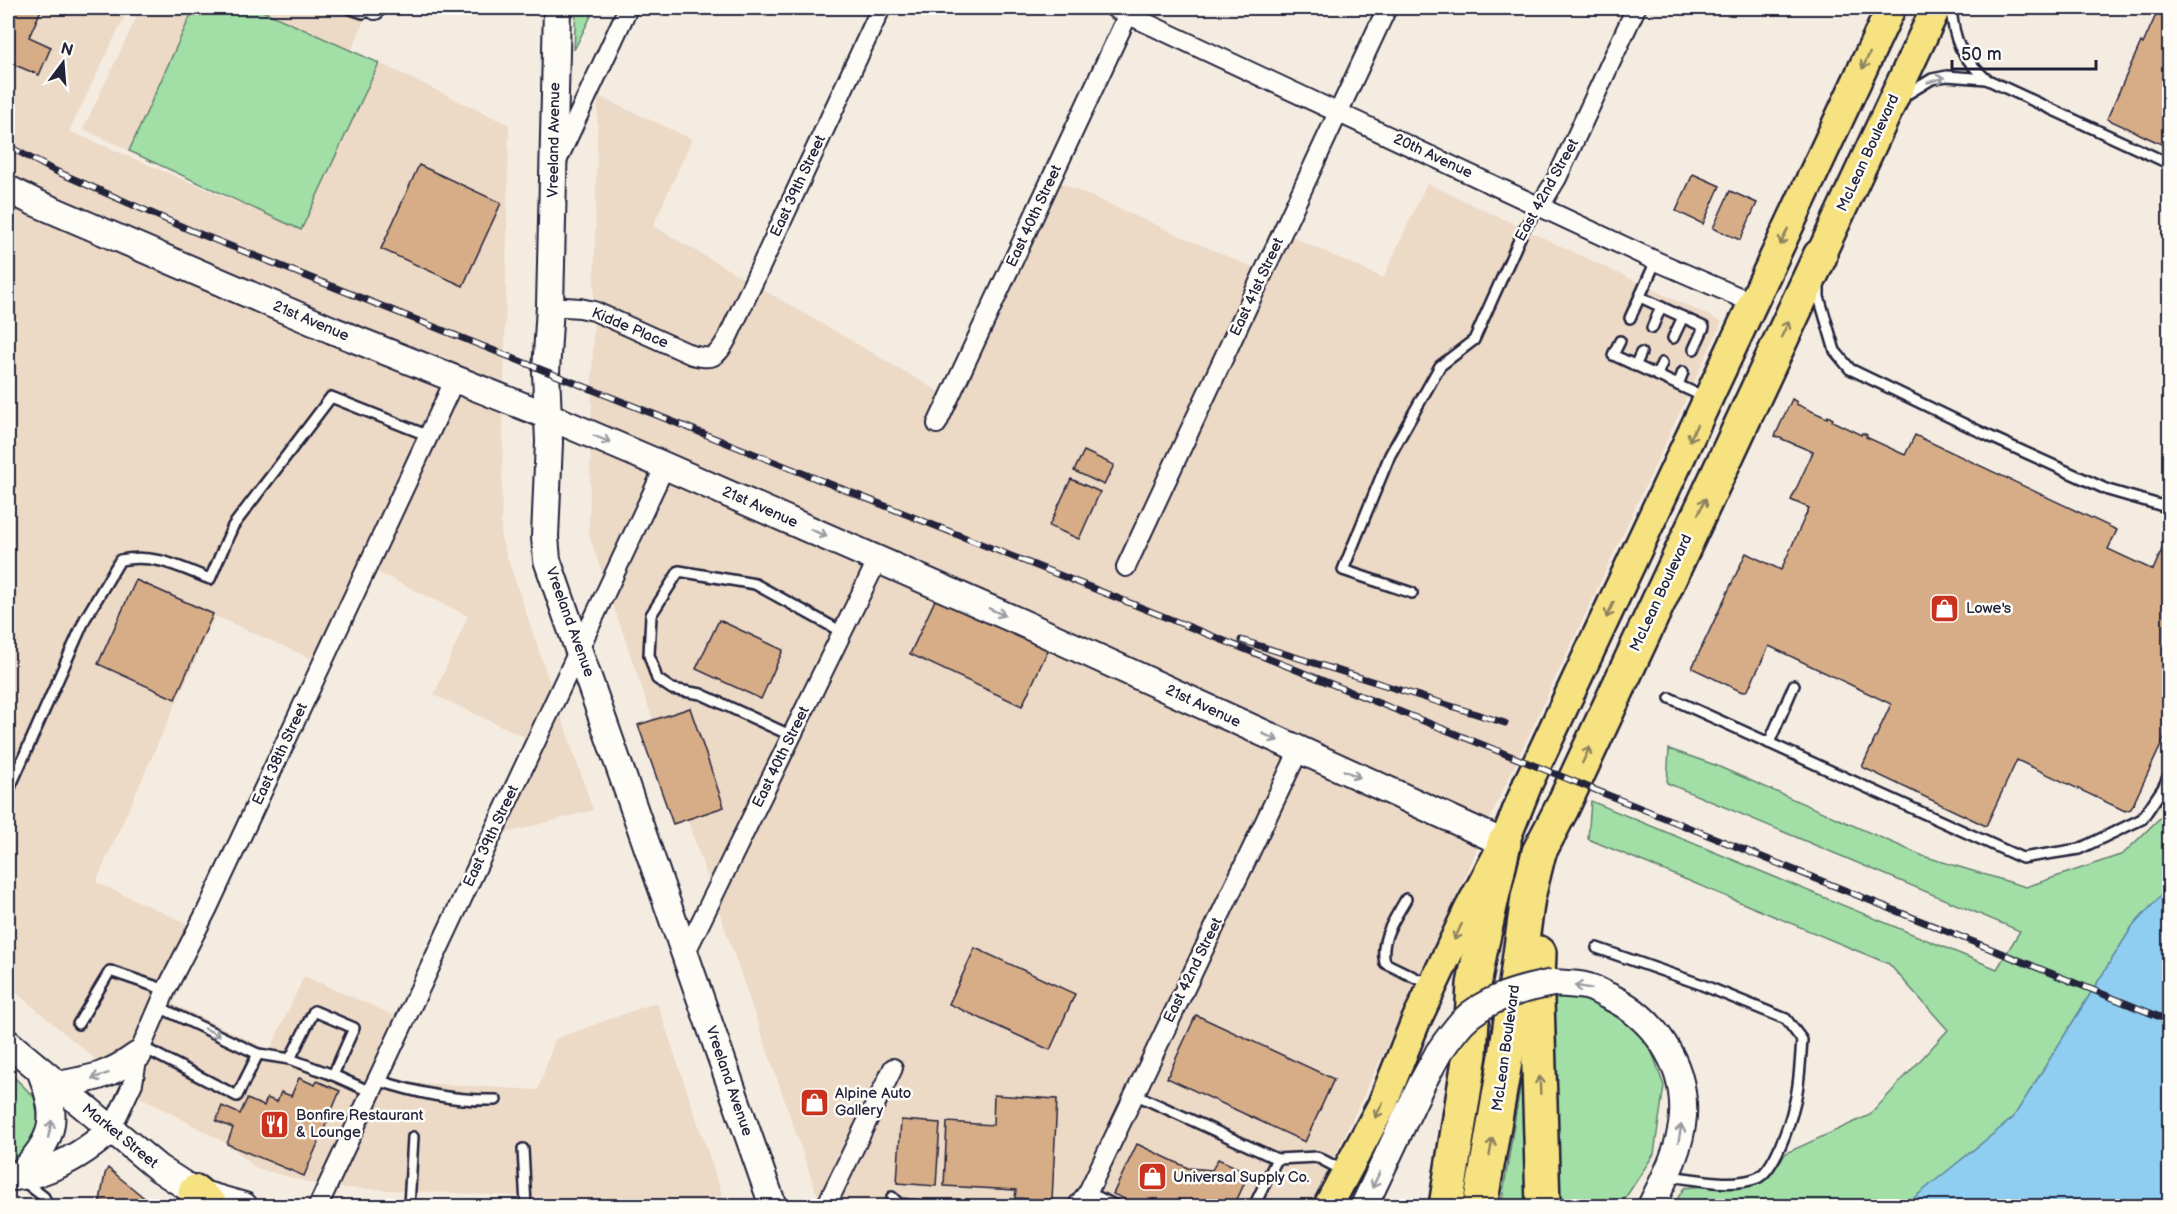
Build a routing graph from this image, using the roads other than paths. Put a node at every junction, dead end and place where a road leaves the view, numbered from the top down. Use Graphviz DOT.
graph roads {
  1 [pos="348,8"];
  2 [pos="557,8"];
  3 [pos="628,8"];
  4 [pos="881,8"];
  5 [pos="1387,8"];
  6 [pos="1636,8"];
  7 [pos="1891,8"];
  8 [pos="1936,8"];
  9 [pos="1951,8"];
  10 [pos="376,9"];
  11 [pos="1125,10"];
  12 [pos="1986,79"];
  13 [pos="1891,104"];
  14 [pos="1339,112"];
  15 [pos="2169,164"];
  16 [pos="554,169"];
  17 [pos="8,189"];
  18 [pos="1540,206"];
  19 [pos="1820,256"];
  20 [pos="1656,261"];
  21 [pos="1640,297"];
  22 [pos="1753,303"];
  23 [pos="550,306"];
  24 [pos="1661,307"];
  25 [pos="1683,317"];
  26 [pos="1630,318"];
  27 [pos="1652,328"];
  28 [pos="1673,338"];
  29 [pos="1620,340"];
  30 [pos="1694,349"];
  31 [pos="1641,353"];
  32 [pos="708,358"];
  33 [pos="1662,363"];
  34 [pos="1635,366"];
  35 [pos="1683,372"];
  36 [pos="1657,375"];
  37 [pos="455,379"];
  38 [pos="1678,385"];
  39 [pos="1709,399"];
  40 [pos="548,416"];
  41 [pos="937,424"];
  42 [pos="429,436"];
  43 [pos="665,466"];
  44 [pos="2169,508"];
  45 [pos="878,559"];
  46 [pos="1126,567"];
  47 [pos="1412,593"];
  48 [pos="842,632"];
  49 [pos="579,648"];
  50 [pos="1794,685"];
  51 [pos="1670,698"];
  52 [pos="792,736"];
  53 [pos="1769,743"];
  54 [pos="1299,750"];
  55 [pos="2169,773"];
  56 [pos="8,792"];
  57 [pos="1562,808"];
  58 [pos="1504,843"];
  59 [pos="1406,899"];
  60 [pos="1597,948"];
  61 [pos="685,954"];
  62 [pos="1474,985"];
  63 [pos="1432,986"];
  64 [pos="163,999"];
  65 [pos="78,1024"];
  66 [pos="8,1043"];
  67 [pos="140,1051"];
  68 [pos="258,1054"];
  69 [pos="290,1059"];
  70 [pos="893,1068"];
  71 [pos="333,1075"];
  72 [pos="48,1077"];
  73 [pos="374,1086"];
  74 [pos="1134,1094"];
  75 [pos="496,1100"];
  76 [pos="111,1130"];
  77 [pos="414,1137"];
  78 [pos="523,1149"];
  79 [pos="1277,1159"];
  80 [pos="1347,1172"];
  81 [pos="1666,1176"];
  82 [pos="13,1178"];
  83 [pos="892,1197"];
  84 [pos="203,1199"];
  85 [pos="1086,1202"];
  86 [pos="48,1206"];
  87 [pos="244,1206"];
  88 [pos="318,1206"];
  89 [pos="409,1206"];
  90 [pos="526,1206"];
  91 [pos="773,1206"];
  92 [pos="826,1206"];
  93 [pos="919,1206"];
  94 [pos="1116,1206"];
  95 [pos="1254,1206"];
  96 [pos="1328,1206"];
  97 [pos="1364,1206"];
  98 [pos="1427,1206"];
  99 [pos="1446,1206"];
  100 [pos="1480,1206"];
  101 [pos="1543,1206"];
  102 [pos="1651,1206"];
  1 -- 10 [label="lane"];
  2 -- 16 [label="main road, Vreeland Avenue"];
  3 -- 16 [label="street"];
  4 -- 32 [label="street, East 39th Street"];
  5 -- 14 [label="street, East 41st Street"];
  6 -- 18 [label="street, East 42nd Street"];
  7 -- 22 [label="main road, one-way"];
  8 -- 13 [label="main road, McLean Boulevard"];
  9 -- 12 [label="lane"];
  11 -- 14 [label="street, 20th Avenue"];
  11 -- 41 [label="street, East 40th Street"];
  13 -- 12 [label="lane, one-way"];
  12 -- 15 [label="lane"];
  13 -- 19 [label="main road, McLean Boulevard"];
  14 -- 18 [label="street, 20th Avenue"];
  14 -- 46 [label="street, East 41st Street"];
  16 -- 23 [label="main road, Vreeland Avenue"];
  17 -- 37 [label="main road, 21st Avenue"];
  18 -- 20 [label="street, 20th Avenue"];
  18 -- 47 [label="lane, East 42nd Street"];
  19 -- 44 [label="lane"];
  57 -- 19 [label="highway, McLean Boulevard, one-way"];
  20 -- 21 [label="lane"];
  20 -- 22 [label="street, 20th Avenue"];
  21 -- 24 [label="lane"];
  21 -- 26 [label="lane"];
  22 -- 39 [label="main road"];
  23 -- 32 [label="street, Kidde Place"];
  23 -- 40 [label="main road, Vreeland Avenue"];
  24 -- 25 [label="lane"];
  24 -- 27 [label="lane"];
  25 -- 28 [label="lane"];
  25 -- 30 [label="lane"];
  29 -- 34 [label="lane"];
  31 -- 34 [label="lane"];
  33 -- 36 [label="lane"];
  34 -- 36 [label="lane"];
  35 -- 38 [label="lane"];
  36 -- 38 [label="lane"];
  37 -- 40 [label="main road, 21st Avenue"];
  37 -- 42 [label="street, East 38th Street"];
  38 -- 39 [label="lane"];
  39 -- 58 [label="main road, one-way"];
  40 -- 43 [label="main road, 21st Avenue, one-way"];
  40 -- 49 [label="main road, Vreeland Avenue"];
  42 -- 56 [label="lane"];
  42 -- 64 [label="street, East 38th Street"];
  43 -- 45 [label="main road, 21st Avenue, one-way"];
  43 -- 49 [label="street, East 39th Street"];
  45 -- 48 [label="street, East 40th Street"];
  45 -- 54 [label="main road, 21st Avenue, one-way"];
  48 -- 52 [label="street, East 40th Street"];
  48 -- 52 [label="lane"];
  49 -- 61 [label="main road, Vreeland Avenue"];
  49 -- 73 [label="street, East 39th Street"];
  50 -- 53 [label="lane"];
  51 -- 53 [label="lane"];
  52 -- 61 [label="street, East 40th Street"];
  53 -- 55 [label="lane"];
  54 -- 58 [label="main road, 21st Avenue, one-way"];
  54 -- 74 [label="street, East 42nd Street"];
  100 -- 57 [label="highway, McLean Boulevard, one-way"];
  101 -- 57 [label="highway, one-way"];
  58 -- 62 [label="highway"];
  58 -- 63 [label="main road, one-way"];
  59 -- 63 [label="lane"];
  60 -- 81 [label="lane"];
  61 -- 91 [label="main road, Vreeland Avenue"];
  62 -- 98 [label="highway"];
  62 -- 99 [label="highway"];
  63 -- 80 [label="main road, one-way"];
  64 -- 65 [label="lane"];
  64 -- 67 [label="street, East 38th Street"];
  64 -- 68 [label="lane, one-way"];
  66 -- 72 [label="main road, Market Street"];
  67 -- 68 [label="lane"];
  67 -- 72 [label="main road, one-way"];
  67 -- 76 [label="street, East 38th Street"];
  68 -- 69 [label="lane"];
  69 -- 71 [label="lane"];
  69 -- 71 [label="lane"];
  70 -- 92 [label="street"];
  71 -- 73 [label="lane"];
  72 -- 76 [label="main road, Market Street"];
  82 -- 72 [label="main road, one-way"];
  73 -- 75 [label="lane"];
  73 -- 88 [label="street, East 39th Street"];
  74 -- 79 [label="lane"];
  74 -- 85 [label="street, East 42nd Street"];
  76 -- 82 [label="main road"];
  76 -- 84 [label="main road, Market Street"];
  77 -- 89 [label="lane"];
  78 -- 90 [label="lane"];
  79 -- 80 [label="lane"];
  79 -- 95 [label="lane"];
  80 -- 96 [label="main road"];
  81 -- 97 [label="main road, one-way, bridge"];
  81 -- 102 [label="main road"];
  82 -- 86 [label="lane"];
  83 -- 93 [label="lane"];
  84 -- 87 [label="main road, Market Street"];
  85 -- 94 [label="lane"];
}
